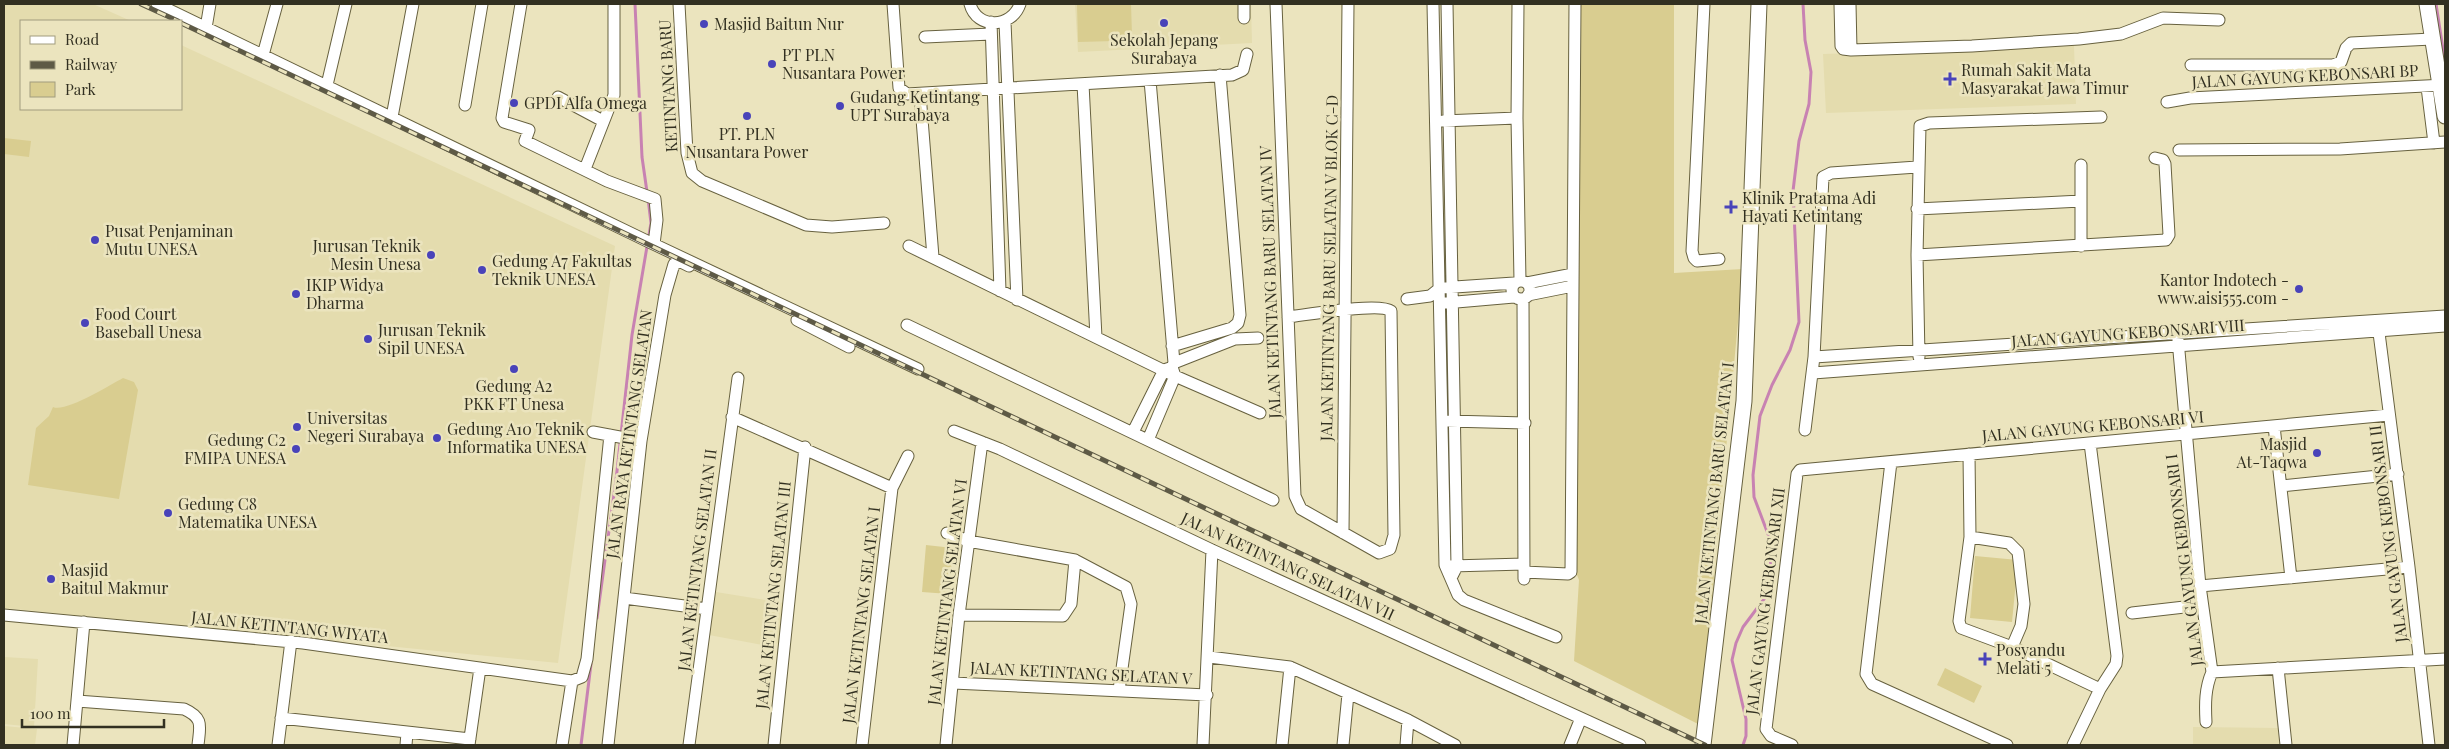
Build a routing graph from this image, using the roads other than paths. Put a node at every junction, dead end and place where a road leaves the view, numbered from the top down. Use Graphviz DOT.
graph roads {
  1 [pos="157,4"];
  2 [pos="210,4"];
  3 [pos="277,4"];
  4 [pos="346,4"];
  5 [pos="413,4"];
  6 [pos="482,4"];
  7 [pos="521,4"];
  8 [pos="614,4"];
  9 [pos="679,4"];
  10 [pos="893,4"];
  11 [pos="970,4"];
  12 [pos="1020,4"];
  13 [pos="1244,4"];
  14 [pos="1276,4"];
  15 [pos="1348,4"];
  16 [pos="1433,4"];
  17 [pos="1447,4"];
  18 [pos="1518,4"];
  19 [pos="1704,4"];
  20 [pos="1760,4"];
  21 [pos="1840,4"];
  22 [pos="1850,4"];
  23 [pos="2427,4"];
  24 [pos="1576,8"];
  25 [pos="1244,18"];
  26 [pos="2219,20"];
  27 [pos="1006,22"];
  28 [pos="206,28"];
  29 [pos="991,28"];
  30 [pos="925,37"];
  31 [pos="2432,40"];
  32 [pos="1850,50"];
  33 [pos="1247,54"];
  34 [pos="263,55"];
  35 [pos="2440,57"];
  36 [pos="2191,65"];
  37 [pos="1220,75"];
  38 [pos="1150,80"];
  39 [pos="1083,84"];
  40 [pos="327,85"];
  41 [pos="2438,86"];
  42 [pos="1008,88"];
  43 [pos="993,89"];
  44 [pos="920,94"];
  45 [pos="558,97"];
  46 [pos="2167,102"];
  47 [pos="465,106"];
  48 [pos="2445,116"];
  49 [pos="392,117"];
  50 [pos="2102,117"];
  51 [pos="1517,118"];
  52 [pos="1437,120"];
  53 [pos="603,121"];
  54 [pos="1449,121"];
  55 [pos="2440,143"];
  56 [pos="2179,150"];
  57 [pos="2155,158"];
  58 [pos="2080,165"];
  59 [pos="1918,168"];
  60 [pos="585,169"];
  61 [pos="2081,201"];
  62 [pos="1917,209"];
  63 [pos="884,223"];
  64 [pos="652,243"];
  65 [pos="909,246"];
  66 [pos="2081,246"];
  67 [pos="1917,254"];
  68 [pos="933,257"];
  69 [pos="1718,259"];
  70 [pos="1573,274"];
  71 [pos="1520,282"];
  72 [pos="1573,286"];
  73 [pos="1446,288"];
  74 [pos="1000,291"];
  75 [pos="1430,296"];
  76 [pos="1522,297"];
  77 [pos="1407,299"];
  78 [pos="1017,300"];
  79 [pos="1446,303"];
  80 [pos="1345,309"];
  81 [pos="2445,316"];
  82 [pos="1288,317"];
  83 [pos="907,325"];
  84 [pos="2378,326"];
  85 [pos="2445,326"];
  86 [pos="2178,333"];
  87 [pos="1096,337"];
  88 [pos="1258,338"];
  89 [pos="1172,346"];
  90 [pos="2178,346"];
  91 [pos="849,347"];
  92 [pos="1918,350"];
  93 [pos="1814,357"];
  94 [pos="1920,365"];
  95 [pos="918,369"];
  96 [pos="1171,369"];
  97 [pos="1813,373"];
  98 [pos="738,378"];
  99 [pos="1260,413"];
  100 [pos="2389,415"];
  101 [pos="732,417"];
  102 [pos="1442,421"];
  103 [pos="1455,421"];
  104 [pos="1525,423"];
  105 [pos="2274,426"];
  106 [pos="1805,430"];
  107 [pos="954,431"];
  108 [pos="593,432"];
  109 [pos="1133,432"];
  110 [pos="2186,434"];
  111 [pos="615,436"];
  112 [pos="637,440"];
  113 [pos="1148,440"];
  114 [pos="982,442"];
  115 [pos="2090,443"];
  116 [pos="805,447"];
  117 [pos="1969,454"];
  118 [pos="908,456"];
  119 [pos="1891,462"];
  120 [pos="1800,470"];
  121 [pos="2398,474"];
  122 [pos="2281,486"];
  123 [pos="892,488"];
  124 [pos="1273,500"];
  125 [pos="947,533"];
  126 [pos="1343,533"];
  127 [pos="1970,537"];
  128 [pos="968,541"];
  129 [pos="1212,550"];
  130 [pos="1075,560"];
  131 [pos="1445,565"];
  132 [pos="1457,566"];
  133 [pos="2410,567"];
  134 [pos="1524,572"];
  135 [pos="1452,578"];
  136 [pos="2291,578"];
  137 [pos="2200,586"];
  138 [pos="624,598"];
  139 [pos="2202,605"];
  140 [pos="707,608"];
  141 [pos="2132,613"];
  142 [pos="4,615"];
  143 [pos="959,615"];
  144 [pos="84,622"];
  145 [pos="1556,637"];
  146 [pos="291,641"];
  147 [pos="2012,647"];
  148 [pos="1209,657"];
  149 [pos="2445,658"];
  150 [pos="2419,659"];
  151 [pos="1290,667"];
  152 [pos="480,668"];
  153 [pos="2278,668"];
  154 [pos="2212,672"];
  155 [pos="572,681"];
  156 [pos="952,683"];
  157 [pos="2100,689"];
  158 [pos="1119,690"];
  159 [pos="1348,694"];
  160 [pos="1207,695"];
  161 [pos="77,701"];
  162 [pos="280,718"];
  163 [pos="1581,718"];
  164 [pos="1408,720"];
  165 [pos="2206,722"];
  166 [pos="407,732"];
  167 [pos="470,742"];
  168 [pos="73,745"];
  169 [pos="198,745"];
  170 [pos="278,745"];
  171 [pos="406,745"];
  172 [pos="562,745"];
  173 [pos="608,745"];
  174 [pos="689,745"];
  175 [pos="774,745"];
  176 [pos="862,745"];
  177 [pos="946,745"];
  178 [pos="1203,745"];
  179 [pos="1282,745"];
  180 [pos="1343,745"];
  181 [pos="1406,745"];
  182 [pos="1454,745"];
  183 [pos="1570,745"];
  184 [pos="1640,745"];
  185 [pos="1703,745"];
  186 [pos="1792,745"];
  187 [pos="2007,745"];
  188 [pos="2073,745"];
  189 [pos="2286,745"];
  190 [pos="2429,745"];
  1 -- 28 [label="street"];
  2 -- 28 [label="street"];
  3 -- 34 [label="street"];
  4 -- 40 [label="street"];
  5 -- 49 [label="street"];
  6 -- 47 [label="street"];
  7 -- 60 [label="street"];
  8 -- 53 [label="street"];
  9 -- 63 [label="street, KETINTANG BARU"];
  10 -- 44 [label="street"];
  11 -- 29 [label="street"];
  12 -- 27 [label="street"];
  13 -- 25 [label="street"];
  14 -- 82 [label="street, JALAN KETINTANG BARU SELATAN IV"];
  15 -- 80 [label="street, JALAN KETINTANG BARU SELATAN V BLOK C-D"];
  16 -- 52 [label="street"];
  17 -- 54 [label="street"];
  18 -- 51 [label="street"];
  19 -- 69 [label="street"];
  20 -- 185 [label="street, JALAN KETINTANG BARU SELATAN I"];
  21 -- 32 [label="street"];
  22 -- 32 [label="street"];
  23 -- 31 [label="street"];
  24 -- 70 [label="street"];
  26 -- 32 [label="street"];
  27 -- 29 [label="street"];
  27 -- 42 [label="street"];
  28 -- 34 [label="street"];
  29 -- 30 [label="street"];
  29 -- 43 [label="street"];
  31 -- 35 [label="street"];
  31 -- 36 [label="street"];
  33 -- 37 [label="street"];
  34 -- 40 [label="street"];
  35 -- 41 [label="street"];
  37 -- 38 [label="street"];
  37 -- 89 [label="street"];
  38 -- 39 [label="street"];
  38 -- 89 [label="street"];
  39 -- 42 [label="street"];
  39 -- 87 [label="street"];
  40 -- 49 [label="street"];
  41 -- 46 [label="street, JALAN GAYUNG KEBONSARI BP"];
  41 -- 48 [label="street"];
  41 -- 55 [label="street"];
  42 -- 43 [label="street"];
  42 -- 78 [label="street"];
  43 -- 44 [label="street"];
  43 -- 74 [label="street"];
  44 -- 68 [label="street"];
  45 -- 53 [label="street"];
  49 -- 64 [label="street"];
  50 -- 59 [label="street"];
  51 -- 54 [label="street"];
  51 -- 71 [label="street"];
  52 -- 54 [label="street"];
  52 -- 73 [label="street"];
  53 -- 60 [label="street"];
  54 -- 73 [label="street"];
  55 -- 56 [label="street"];
  57 -- 66 [label="street"];
  58 -- 61 [label="street"];
  59 -- 62 [label="street"];
  59 -- 93 [label="street"];
  60 -- 64 [label="street"];
  61 -- 62 [label="street"];
  61 -- 66 [label="street"];
  62 -- 67 [label="street"];
  64 -- 95 [label="street"];
  65 -- 68 [label="street"];
  66 -- 67 [label="street"];
  67 -- 92 [label="street"];
  68 -- 74 [label="street"];
  70 -- 71 [label="street"];
  70 -- 72 [label="street"];
  71 -- 73 [label="street"];
  71 -- 76 [label="street"];
  71 -- 76 [label="street"];
  72 -- 76 [label="street"];
  72 -- 134 [label="street"];
  73 -- 75 [label="street"];
  73 -- 79 [label="street"];
  74 -- 78 [label="street"];
  75 -- 77 [label="street"];
  75 -- 79 [label="street"];
  76 -- 79 [label="street"];
  76 -- 104 [label="street"];
  78 -- 87 [label="street"];
  79 -- 102 [label="street"];
  79 -- 103 [label="street"];
  80 -- 82 [label="street"];
  80 -- 126 [label="street, JALAN KETINTANG BARU SELATAN V BLOK C-D"];
  80 -- 126 [label="street"];
  81 -- 84 [label="street, JALAN GAYUNG KEBONSARI VIII"];
  82 -- 126 [label="street, JALAN KETINTANG BARU SELATAN IV"];
  83 -- 109 [label="street"];
  84 -- 85 [label="street, JALAN GAYUNG KEBONSARI VIII"];
  84 -- 86 [label="street, JALAN GAYUNG KEBONSARI VIII"];
  84 -- 90 [label="street, JALAN GAYUNG KEBONSARI VIII"];
  84 -- 100 [label="street, JALAN GAYUNG KEBONSARI II"];
  86 -- 90 [label="street, JALAN GAYUNG KEBONSARI I"];
  86 -- 92 [label="street, JALAN GAYUNG KEBONSARI VIII"];
  87 -- 96 [label="street"];
  88 -- 96 [label="street"];
  89 -- 96 [label="street"];
  90 -- 94 [label="street, JALAN GAYUNG KEBONSARI VIII"];
  90 -- 110 [label="street, JALAN GAYUNG KEBONSARI I"];
  91 -- 112 [label="street, JALAN RAYA KETINTANG SELATAN"];
  92 -- 93 [label="street, JALAN GAYUNG KEBONSARI VIII"];
  92 -- 94 [label="street"];
  93 -- 97 [label="street"];
  94 -- 97 [label="street, JALAN GAYUNG KEBONSARI VIII"];
  96 -- 99 [label="street"];
  96 -- 109 [label="street"];
  96 -- 113 [label="street"];
  97 -- 106 [label="street"];
  98 -- 101 [label="street, JALAN KETINTANG SELATAN II"];
  100 -- 105 [label="street, JALAN GAYUNG KEBONSARI VI"];
  100 -- 121 [label="street, JALAN GAYUNG KEBONSARI II"];
  101 -- 116 [label="street"];
  101 -- 140 [label="street, JALAN KETINTANG SELATAN II"];
  102 -- 103 [label="street"];
  102 -- 131 [label="street"];
  103 -- 104 [label="street"];
  103 -- 132 [label="street"];
  104 -- 134 [label="street"];
  105 -- 110 [label="street, JALAN GAYUNG KEBONSARI VI"];
  105 -- 122 [label="street"];
  107 -- 114 [label="street, JALAN KETINTANG SELATAN VII"];
  108 -- 111 [label="street"];
  109 -- 113 [label="street"];
  110 -- 115 [label="street, JALAN GAYUNG KEBONSARI VI"];
  110 -- 137 [label="street, JALAN GAYUNG KEBONSARI I"];
  111 -- 112 [label="street"];
  111 -- 155 [label="street"];
  112 -- 138 [label="street, JALAN RAYA KETINTANG SELATAN"];
  113 -- 124 [label="street"];
  114 -- 128 [label="street, JALAN KETINTANG SELATAN VI"];
  114 -- 129 [label="street, JALAN KETINTANG SELATAN VII"];
  115 -- 117 [label="street, JALAN GAYUNG KEBONSARI VI"];
  115 -- 157 [label="street"];
  116 -- 123 [label="street"];
  116 -- 175 [label="street, JALAN KETINTANG SELATAN III"];
  117 -- 119 [label="street, JALAN GAYUNG KEBONSARI VI"];
  117 -- 127 [label="street"];
  118 -- 123 [label="street, JALAN KETINTANG SELATAN I"];
  119 -- 120 [label="street, JALAN GAYUNG KEBONSARI VI"];
  119 -- 187 [label="street"];
  120 -- 186 [label="street, JALAN GAYUNG KEBONSARI XII"];
  121 -- 122 [label="street"];
  121 -- 133 [label="street, JALAN GAYUNG KEBONSARI II"];
  122 -- 136 [label="street"];
  123 -- 176 [label="street, JALAN KETINTANG SELATAN I"];
  125 -- 128 [label="street"];
  127 -- 147 [label="street"];
  127 -- 147 [label="street"];
  128 -- 130 [label="street"];
  128 -- 143 [label="street, JALAN KETINTANG SELATAN VI"];
  129 -- 148 [label="street"];
  129 -- 163 [label="street, JALAN KETINTANG SELATAN VII"];
  130 -- 143 [label="street"];
  130 -- 158 [label="street"];
  131 -- 132 [label="street"];
  131 -- 135 [label="street"];
  132 -- 134 [label="street"];
  132 -- 135 [label="street"];
  133 -- 136 [label="street"];
  133 -- 150 [label="street, JALAN GAYUNG KEBONSARI II"];
  135 -- 145 [label="street"];
  136 -- 137 [label="street"];
  137 -- 139 [label="street, JALAN GAYUNG KEBONSARI I"];
  138 -- 140 [label="street"];
  138 -- 173 [label="street, JALAN RAYA KETINTANG SELATAN"];
  139 -- 141 [label="street"];
  139 -- 154 [label="street, JALAN GAYUNG KEBONSARI I"];
  140 -- 174 [label="street, JALAN KETINTANG SELATAN II"];
  142 -- 144 [label="street, JALAN KETINTANG WIYATA"];
  143 -- 156 [label="street, JALAN KETINTANG SELATAN VI"];
  144 -- 146 [label="street, JALAN KETINTANG WIYATA"];
  144 -- 161 [label="street"];
  146 -- 152 [label="street, JALAN KETINTANG WIYATA"];
  146 -- 162 [label="street"];
  147 -- 157 [label="street"];
  148 -- 151 [label="street"];
  148 -- 160 [label="street"];
  149 -- 150 [label="street, JALAN GAYUNG KEBONSARI I"];
  150 -- 153 [label="street, JALAN GAYUNG KEBONSARI I"];
  150 -- 190 [label="street, JALAN GAYUNG KEBONSARI II"];
  151 -- 159 [label="street"];
  151 -- 179 [label="street"];
  152 -- 155 [label="street, JALAN KETINTANG WIYATA"];
  152 -- 167 [label="street"];
  153 -- 154 [label="street, JALAN GAYUNG KEBONSARI I"];
  153 -- 189 [label="street"];
  154 -- 165 [label="street"];
  155 -- 172 [label="street"];
  156 -- 158 [label="street, JALAN KETINTANG SELATAN V"];
  156 -- 177 [label="street, JALAN KETINTANG SELATAN VI"];
  157 -- 188 [label="street"];
  158 -- 160 [label="street, JALAN KETINTANG SELATAN V"];
  159 -- 164 [label="street"];
  159 -- 180 [label="street"];
  160 -- 178 [label="street"];
  161 -- 168 [label="street"];
  161 -- 169 [label="street"];
  162 -- 166 [label="street"];
  162 -- 170 [label="street"];
  163 -- 183 [label="street"];
  163 -- 184 [label="street, JALAN KETINTANG SELATAN VII"];
  164 -- 181 [label="street"];
  164 -- 182 [label="street"];
  166 -- 167 [label="street"];
  166 -- 171 [label="street"];
}
